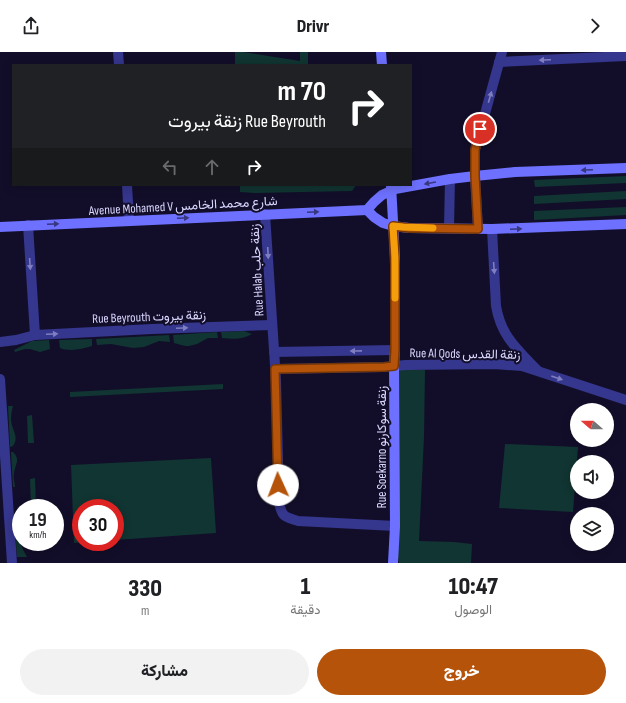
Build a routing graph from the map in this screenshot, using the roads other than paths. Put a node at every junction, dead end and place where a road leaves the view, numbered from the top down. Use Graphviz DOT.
graph roads {
  1 [pos="118,52"];
  2 [pos="381,52"];
  3 [pos="626,56"];
  4 [pos="500,57"];
  5 [pos="119,64"];
  6 [pos="382,64"];
  7 [pos="626,168"];
  8 [pos="475,176"];
  9 [pos="450,179"];
  10 [pos="412,185"];
  11 [pos="127,186"];
  12 [pos="408,186"];
  13 [pos="391,188"];
  14 [pos="367,210"];
  15 [pos="265,214"];
  16 [pos="129,220"];
  17 [pos="626,224"];
  18 [pos="28,226"];
  19 [pos="393,226"];
  20 [pos="0,227"];
  21 [pos="449,228"];
  22 [pos="478,229"];
  23 [pos="492,230"];
  24 [pos="272,325"];
  25 [pos="35,335"];
  26 [pos="0,342"];
  27 [pos="395,350"];
  28 [pos="274,352"];
  29 [pos="394,366"];
  30 [pos="275,369"];
  31 [pos="538,371"];
  32 [pos="0,378"];
  33 [pos="626,400"];
  34 [pos="395,526"];
  35 [pos="394,562"];
  36 [pos="12,563"];
  1 -- 5 [label="street"];
  2 -- 6 [label="main road"];
  3 -- 4 [label="street, one-way"];
  8 -- 4 [label="street, one-way"];
  7 -- 8 [label="main road, one-way"];
  8 -- 9 [label="main road"];
  8 -- 22 [label="street"];
  9 -- 10 [label="main road, one-way"];
  9 -- 21 [label="street"];
  11 -- 16 [label="street"];
  12 -- 13 [label="main road, one-way"];
  13 -- 14 [label="main road"];
  13 -- 19 [label="main road, Rue Soekarno زنقة سوكارنو"];
  15 -- 14 [label="main road, Avenue Mohamed V شارع محمد الخامس, one-way"];
  14 -- 19 [label="main road"];
  16 -- 15 [label="main road, Avenue Mohamed V شارع محمد الخامس, one-way"];
  15 -- 24 [label="street, Rue Halab زنقة حلب, one-way"];
  18 -- 16 [label="main road, Avenue Mohamed V شارع محمد الخامس, one-way"];
  23 -- 17 [label="main road, one-way"];
  18 -- 20 [label="main road, Avenue Mohamed V شارع محمد الخامس"];
  18 -- 25 [label="street, one-way"];
  19 -- 21 [label="main road"];
  19 -- 27 [label="main road, Rue Soekarno زنقة سوكارنو"];
  21 -- 22 [label="main road"];
  22 -- 23 [label="main road"];
  23 -- 31 [label="street, one-way"];
  25 -- 24 [label="street, Rue Beyrouth زنقة بيروت, one-way"];
  24 -- 28 [label="street"];
  25 -- 26 [label="street, Rue Beyrouth زنقة بيروت"];
  27 -- 28 [label="street, one-way"];
  27 -- 29 [label="main road, Rue Soekarno زنقة سوكارنو"];
  28 -- 30 [label="street"];
  29 -- 30 [label="street"];
  29 -- 31 [label="street, Rue Al Qods زنقة القدس"];
  29 -- 34 [label="main road, Rue Soekarno زنقة سوكارنو"];
  30 -- 34 [label="street"];
  31 -- 33 [label="street, Rue Al Qods زنقة القدس, one-way"];
  32 -- 36 [label="street"];
  34 -- 35 [label="main road, Rue Soekarno زنقة سوكارنو"];
}
